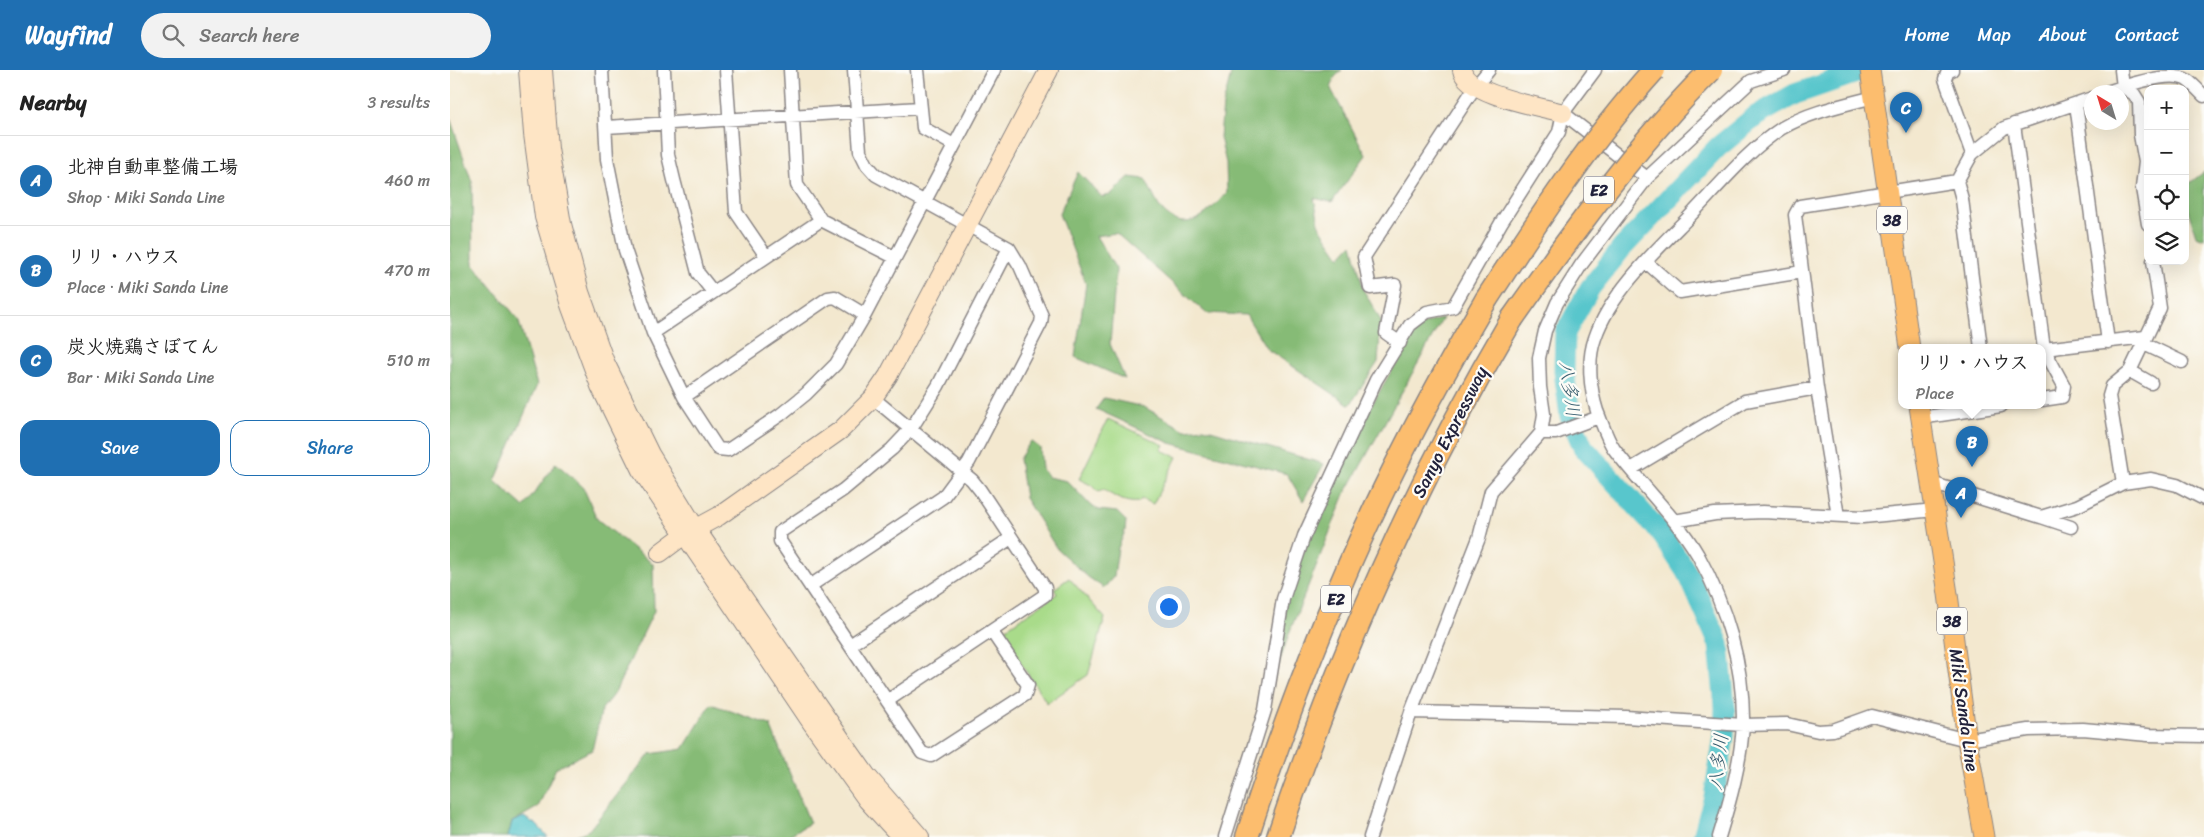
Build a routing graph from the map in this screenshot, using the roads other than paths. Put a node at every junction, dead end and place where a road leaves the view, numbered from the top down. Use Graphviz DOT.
graph roads {
  1 [pos="528,70"];
  2 [pos="543,70"];
  3 [pos="602,70"];
  4 [pos="664,70"];
  5 [pos="726,70"];
  6 [pos="790,70"];
  7 [pos="854,70"];
  8 [pos="917,70"];
  9 [pos="994,70"];
  10 [pos="1049,70"];
  11 [pos="1462,70"];
  12 [pos="1489,70"];
  13 [pos="1595,70"];
  14 [pos="1635,70"];
  15 [pos="1654,70"];
  16 [pos="1698,70"];
  17 [pos="1711,70"];
  18 [pos="1784,70"];
  19 [pos="1870,70"];
  20 [pos="1952,70"];
  21 [pos="2120,70"];
  22 [pos="2123,85"];
  23 [pos="2129,86"];
  24 [pos="1475,87"];
  25 [pos="2129,91"];
  26 [pos="1874,94"];
  27 [pos="2204,96"];
  28 [pos="2084,101"];
  29 [pos="2076,104"];
  30 [pos="920,108"];
  31 [pos="857,112"];
  32 [pos="1563,112"];
  33 [pos="792,116"];
  34 [pos="730,119"];
  35 [pos="667,124"];
  36 [pos="2014,124"];
  37 [pos="606,127"];
  38 [pos="954,145"];
  39 [pos="1972,154"];
  40 [pos="1647,178"];
  41 [pos="1958,181"];
  42 [pos="1888,191"];
  43 [pos="924,201"];
  44 [pos="821,220"];
  45 [pos="2147,220"];
  46 [pos="967,225"];
  47 [pos="1009,248"];
  48 [pos="766,256"];
  49 [pos="894,257"];
  50 [pos="1646,262"];
  51 [pos="2154,265"];
  52 [pos="1802,272"];
  53 [pos="713,292"];
  54 [pos="1486,300"];
  55 [pos="865,315"];
  56 [pos="1512,319"];
  57 [pos="653,333"];
  58 [pos="2144,340"];
  59 [pos="2108,342"];
  60 [pos="1400,343"];
  61 [pos="1909,344"];
  62 [pos="1980,344"];
  63 [pos="2043,344"];
  64 [pos="2046,349"];
  65 [pos="2046,353"];
  66 [pos="2182,362"];
  67 [pos="2130,371"];
  68 [pos="2152,383"];
  69 [pos="1817,388"];
  70 [pos="684,397"];
  71 [pos="873,398"];
  72 [pos="2046,399"];
  73 [pos="1956,409"];
  74 [pos="1919,412"];
  75 [pos="1599,417"];
  76 [pos="911,428"];
  77 [pos="1541,433"];
  78 [pos="1631,469"];
  79 [pos="962,472"];
  80 [pos="1931,483"];
  81 [pos="2123,483"];
  82 [pos="2204,499"];
  83 [pos="1935,510"];
  84 [pos="1838,516"];
  85 [pos="2041,517"];
  86 [pos="1674,521"];
  87 [pos="2071,527"];
  88 [pos="690,532"];
  89 [pos="1011,538"];
  90 [pos="660,553"];
  91 [pos="810,586"];
  92 [pos="992,632"];
  93 [pos="850,645"];
  94 [pos="887,701"];
  95 [pos="1411,712"];
  96 [pos="1743,725"];
  97 [pos="2204,736"];
  98 [pos="1967,740"];
  99 [pos="901,837"];
  100 [pos="920,837"];
  101 [pos="1225,837"];
  102 [pos="1247,837"];
  103 [pos="1278,837"];
  104 [pos="1370,837"];
  105 [pos="1719,837"];
  106 [pos="1984,837"];
  1 -- 88 [label="street"];
  2 -- 88 [label="street"];
  3 -- 37 [label="street"];
  4 -- 35 [label="street"];
  5 -- 34 [label="street"];
  6 -- 33 [label="street"];
  7 -- 31 [label="street"];
  8 -- 30 [label="street"];
  9 -- 38 [label="street"];
  10 -- 46 [label="street"];
  11 -- 24 [label="street"];
  12 -- 24 [label="street"];
  13 -- 32 [label="street"];
  14 -- 54 [label="highway, E2, bridge"];
  15 -- 54 [label="highway, Sanyo Expressway / E2, bridge"];
  16 -- 56 [label="highway, Sanyo Expressway / E2, bridge"];
  17 -- 56 [label="highway, bridge"];
  18 -- 40 [label="street"];
  19 -- 26 [label="main road, 38"];
  20 -- 39 [label="street"];
  21 -- 22 [label="street"];
  23 -- 27 [label="street"];
  24 -- 32 [label="street"];
  24 -- 60 [label="street"];
  25 -- 45 [label="street"];
  26 -- 42 [label="main road, 38"];
  26 -- 50 [label="street"];
  28 -- 29 [label="street"];
  29 -- 36 [label="street"];
  29 -- 59 [label="street"];
  30 -- 31 [label="street"];
  30 -- 38 [label="street"];
  31 -- 33 [label="street"];
  31 -- 43 [label="street"];
  32 -- 40 [label="street"];
  32 -- 60 [label="street"];
  33 -- 34 [label="street"];
  33 -- 44 [label="street"];
  34 -- 35 [label="street"];
  34 -- 48 [label="street"];
  35 -- 37 [label="street"];
  35 -- 53 [label="street"];
  36 -- 39 [label="street"];
  36 -- 63 [label="street"];
  37 -- 57 [label="street"];
  38 -- 43 [label="street"];
  39 -- 41 [label="street"];
  40 -- 77 [label="street"];
  41 -- 42 [label="street"];
  41 -- 62 [label="street"];
  42 -- 52 [label="street"];
  42 -- 61 [label="main road, 38"];
  43 -- 46 [label="street"];
  43 -- 49 [label="street"];
  44 -- 48 [label="street"];
  44 -- 49 [label="street"];
  46 -- 47 [label="street"];
  46 -- 71 [label="street"];
  47 -- 76 [label="street"];
  47 -- 79 [label="street"];
  48 -- 53 [label="street"];
  49 -- 55 [label="street"];
  50 -- 52 [label="street"];
  50 -- 75 [label="street"];
  51 -- 58 [label="street"];
  52 -- 69 [label="street"];
  53 -- 57 [label="street"];
  54 -- 102 [label="highway, Sanyo Expressway / E2"];
  55 -- 70 [label="street"];
  55 -- 70 [label="street"];
  56 -- 103 [label="highway, Sanyo Expressway / E2"];
  57 -- 70 [label="street"];
  58 -- 59 [label="street"];
  58 -- 66 [label="street"];
  58 -- 67 [label="street"];
  59 -- 64 [label="street"];
  60 -- 101 [label="street"];
  65 -- 72 [label="street"];
  67 -- 68 [label="street"];
  67 -- 81 [label="street"];
  69 -- 78 [label="street"];
  69 -- 84 [label="street"];
  71 -- 76 [label="street"];
  71 -- 88 [label="street"];
  73 -- 74 [label="street"];
  74 -- 80 [label="main road, Miki Sanda Line / 38"];
  75 -- 77 [label="street"];
  75 -- 78 [label="street"];
  76 -- 79 [label="street"];
  76 -- 91 [label="street"];
  77 -- 95 [label="street"];
  78 -- 86 [label="street"];
  79 -- 89 [label="street"];
  79 -- 91 [label="street"];
  80 -- 83 [label="main road, Miki Sanda Line / 38"];
  80 -- 85 [label="street"];
  81 -- 82 [label="street"];
  81 -- 85 [label="street"];
  83 -- 84 [label="street"];
  83 -- 98 [label="main road, Miki Sanda Line / 38"];
  84 -- 86 [label="street"];
  85 -- 87 [label="street"];
  86 -- 96 [label="street"];
  88 -- 90 [label="street"];
  88 -- 99 [label="street"];
  88 -- 100 [label="street"];
  89 -- 92 [label="street"];
  89 -- 93 [label="street"];
  91 -- 93 [label="street"];
  92 -- 94 [label="street"];
  92 -- 94 [label="street"];
  93 -- 94 [label="street"];
  95 -- 96 [label="street"];
  95 -- 104 [label="street"];
  96 -- 98 [label="street"];
  96 -- 105 [label="street"];
  97 -- 98 [label="street"];
  98 -- 106 [label="main road, Miki Sanda Line / 38"];
}
